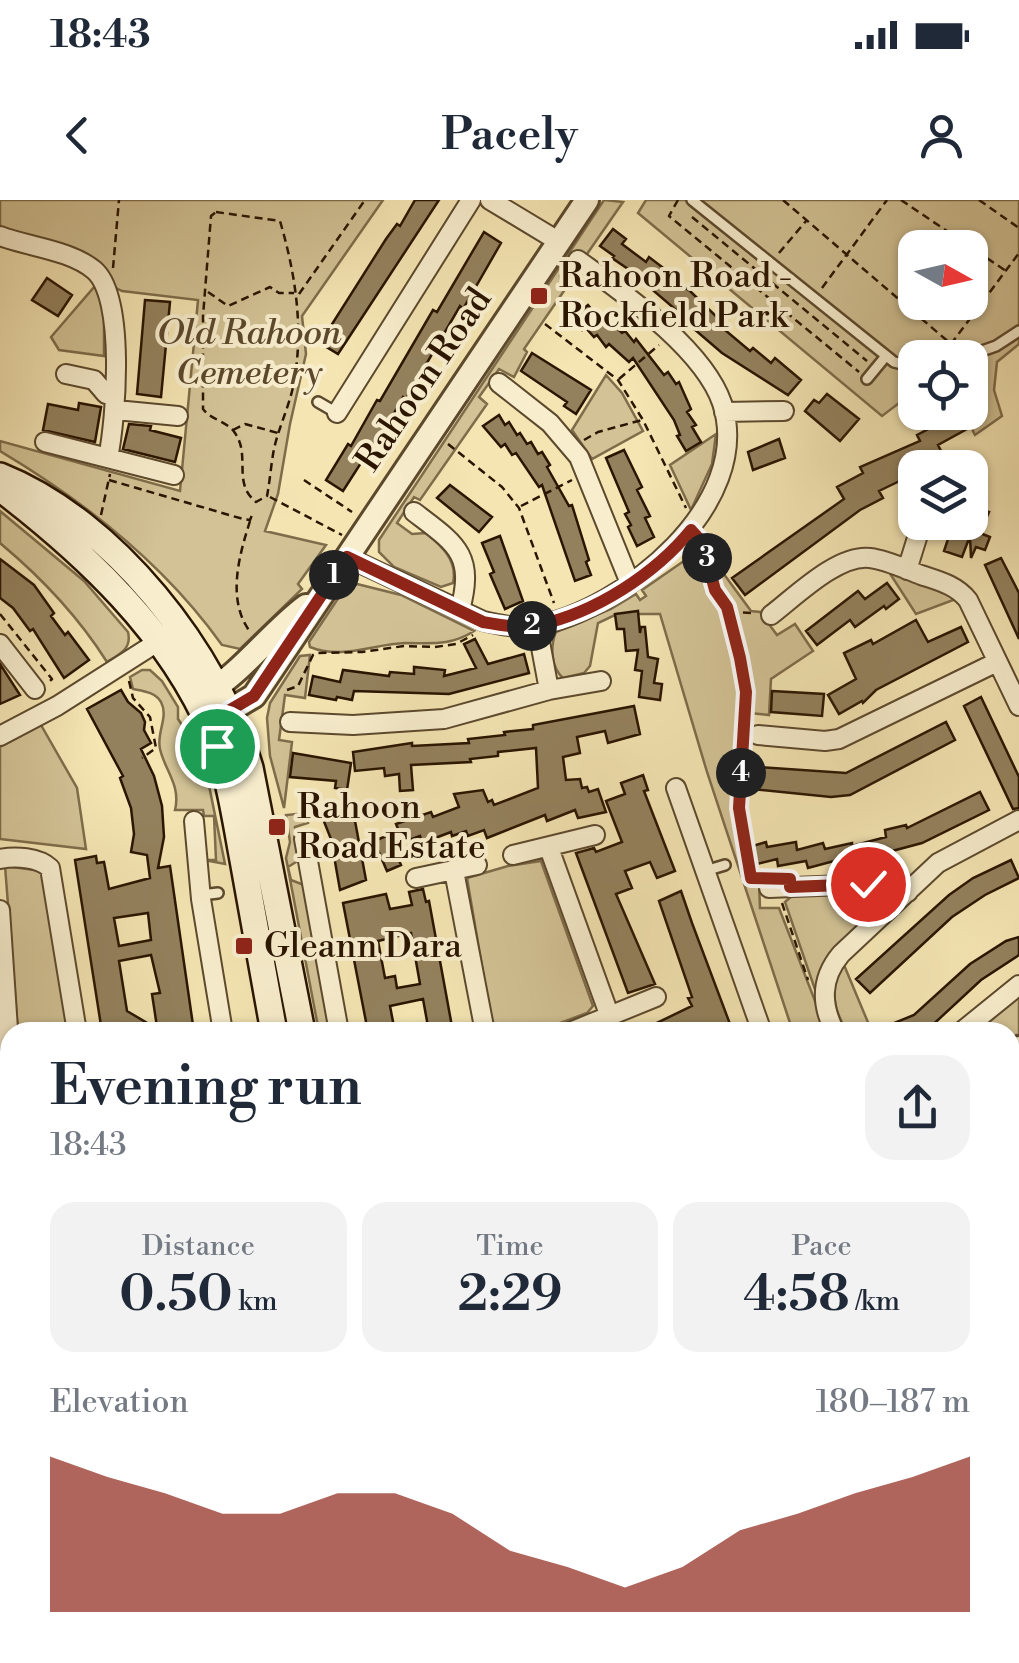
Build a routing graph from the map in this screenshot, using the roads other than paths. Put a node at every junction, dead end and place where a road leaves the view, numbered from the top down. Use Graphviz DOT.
graph roads {
  1 [pos="470,200"];
  2 [pos="490,200"];
  3 [pos="587,200"];
  4 [pos="696,201"];
  5 [pos="0,236"];
  6 [pos="558,241"];
  7 [pos="578,260"];
  8 [pos="566,277"];
  9 [pos="1019,331"];
  10 [pos="988,349"];
  11 [pos="886,356"];
  12 [pos="898,363"];
  13 [pos="66,374"];
  14 [pos="867,379"];
  15 [pos="494,390"];
  16 [pos="115,398"];
  17 [pos="318,402"];
  18 [pos="784,411"];
  19 [pos="724,412"];
  20 [pos="337,413"];
  21 [pos="178,416"];
  22 [pos="45,442"];
  23 [pos="108,458"];
  24 [pos="174,475"];
  25 [pos="0,476"];
  26 [pos="0,488"];
  27 [pos="410,518"];
  28 [pos="917,540"];
  29 [pos="345,547"];
  30 [pos="908,570"];
  31 [pos="630,583"];
  32 [pos="317,598"];
  33 [pos="460,610"];
  34 [pos="775,620"];
  35 [pos="180,626"];
  36 [pos="538,626"];
  37 [pos="158,642"];
  38 [pos="0,644"];
  39 [pos="997,662"];
  40 [pos="601,682"];
  41 [pos="218,687"];
  42 [pos="36,690"];
  43 [pos="550,690"];
  44 [pos="1019,706"];
  45 [pos="211,712"];
  46 [pos="290,722"];
  47 [pos="756,728"];
  48 [pos="0,736"];
  49 [pos="676,788"];
  50 [pos="1019,820"];
  51 [pos="194,822"];
  52 [pos="595,835"];
  53 [pos="304,839"];
  54 [pos="548,848"];
  55 [pos="513,855"];
  56 [pos="0,859"];
  57 [pos="477,865"];
  58 [pos="725,865"];
  59 [pos="454,871"];
  60 [pos="706,871"];
  61 [pos="416,878"];
  62 [pos="908,892"];
  63 [pos="770,896"];
  64 [pos="0,910"];
  65 [pos="1019,985"];
  66 [pos="656,997"];
  67 [pos="610,1017"];
  68 [pos="8,1022"];
  69 [pos="74,1022"];
  70 [pos="222,1022"];
  71 [pos="272,1022"];
  72 [pos="300,1022"];
  73 [pos="337,1022"];
  74 [pos="483,1022"];
  75 [pos="597,1022"];
  76 [pos="759,1022"];
  77 [pos="831,1022"];
  78 [pos="972,1022"];
  1 -- 20 [label="street"];
  2 -- 6 [label="street"];
  3 -- 6 [label="street, Rahoon Road"];
  4 -- 11 [label="lane"];
  5 -- 16 [label="street"];
  6 -- 29 [label="street, Rahoon Road"];
  7 -- 8 [label="lane"];
  7 -- 19 [label="street"];
  9 -- 10 [label="lane"];
  11 -- 12 [label="lane"];
  11 -- 14 [label="lane"];
  13 -- 16 [label="street"];
  15 -- 31 [label="street"];
  16 -- 21 [label="street"];
  16 -- 23 [label="street"];
  17 -- 20 [label="lane"];
  18 -- 19 [label="street"];
  19 -- 31 [label="street"];
  22 -- 23 [label="street"];
  23 -- 24 [label="street"];
  25 -- 35 [label="main road"];
  26 -- 37 [label="main road"];
  27 -- 33 [label="street"];
  28 -- 30 [label="street"];
  29 -- 32 [label="street, Rahoon Road"];
  29 -- 33 [label="street"];
  30 -- 34 [label="street"];
  30 -- 39 [label="street"];
  31 -- 36 [label="street"];
  32 -- 41 [label="street, Rahoon Road"];
  32 -- 45 [label="street, Rahoon Road"];
  33 -- 36 [label="street"];
  35 -- 37 [label="street"];
  35 -- 41 [label="main road"];
  36 -- 43 [label="street"];
  37 -- 45 [label="main road"];
  37 -- 48 [label="street"];
  38 -- 42 [label="street"];
  39 -- 44 [label="street"];
  39 -- 47 [label="street"];
  40 -- 43 [label="street"];
  41 -- 45 [label="main road"];
  43 -- 46 [label="street"];
  45 -- 71 [label="main road"];
  45 -- 72 [label="main road"];
  49 -- 60 [label="street"];
  50 -- 62 [label="street"];
  51 -- 70 [label="street"];
  52 -- 54 [label="street"];
  53 -- 73 [label="street"];
  54 -- 55 [label="street"];
  54 -- 67 [label="street"];
  56 -- 69 [label="street"];
  57 -- 59 [label="street"];
  58 -- 60 [label="lane"];
  59 -- 61 [label="street"];
  59 -- 74 [label="street"];
  60 -- 76 [label="street"];
  62 -- 63 [label="street"];
  62 -- 77 [label="street"];
  64 -- 68 [label="street"];
  65 -- 78 [label="street"];
  66 -- 67 [label="street"];
  67 -- 75 [label="street"];
}
